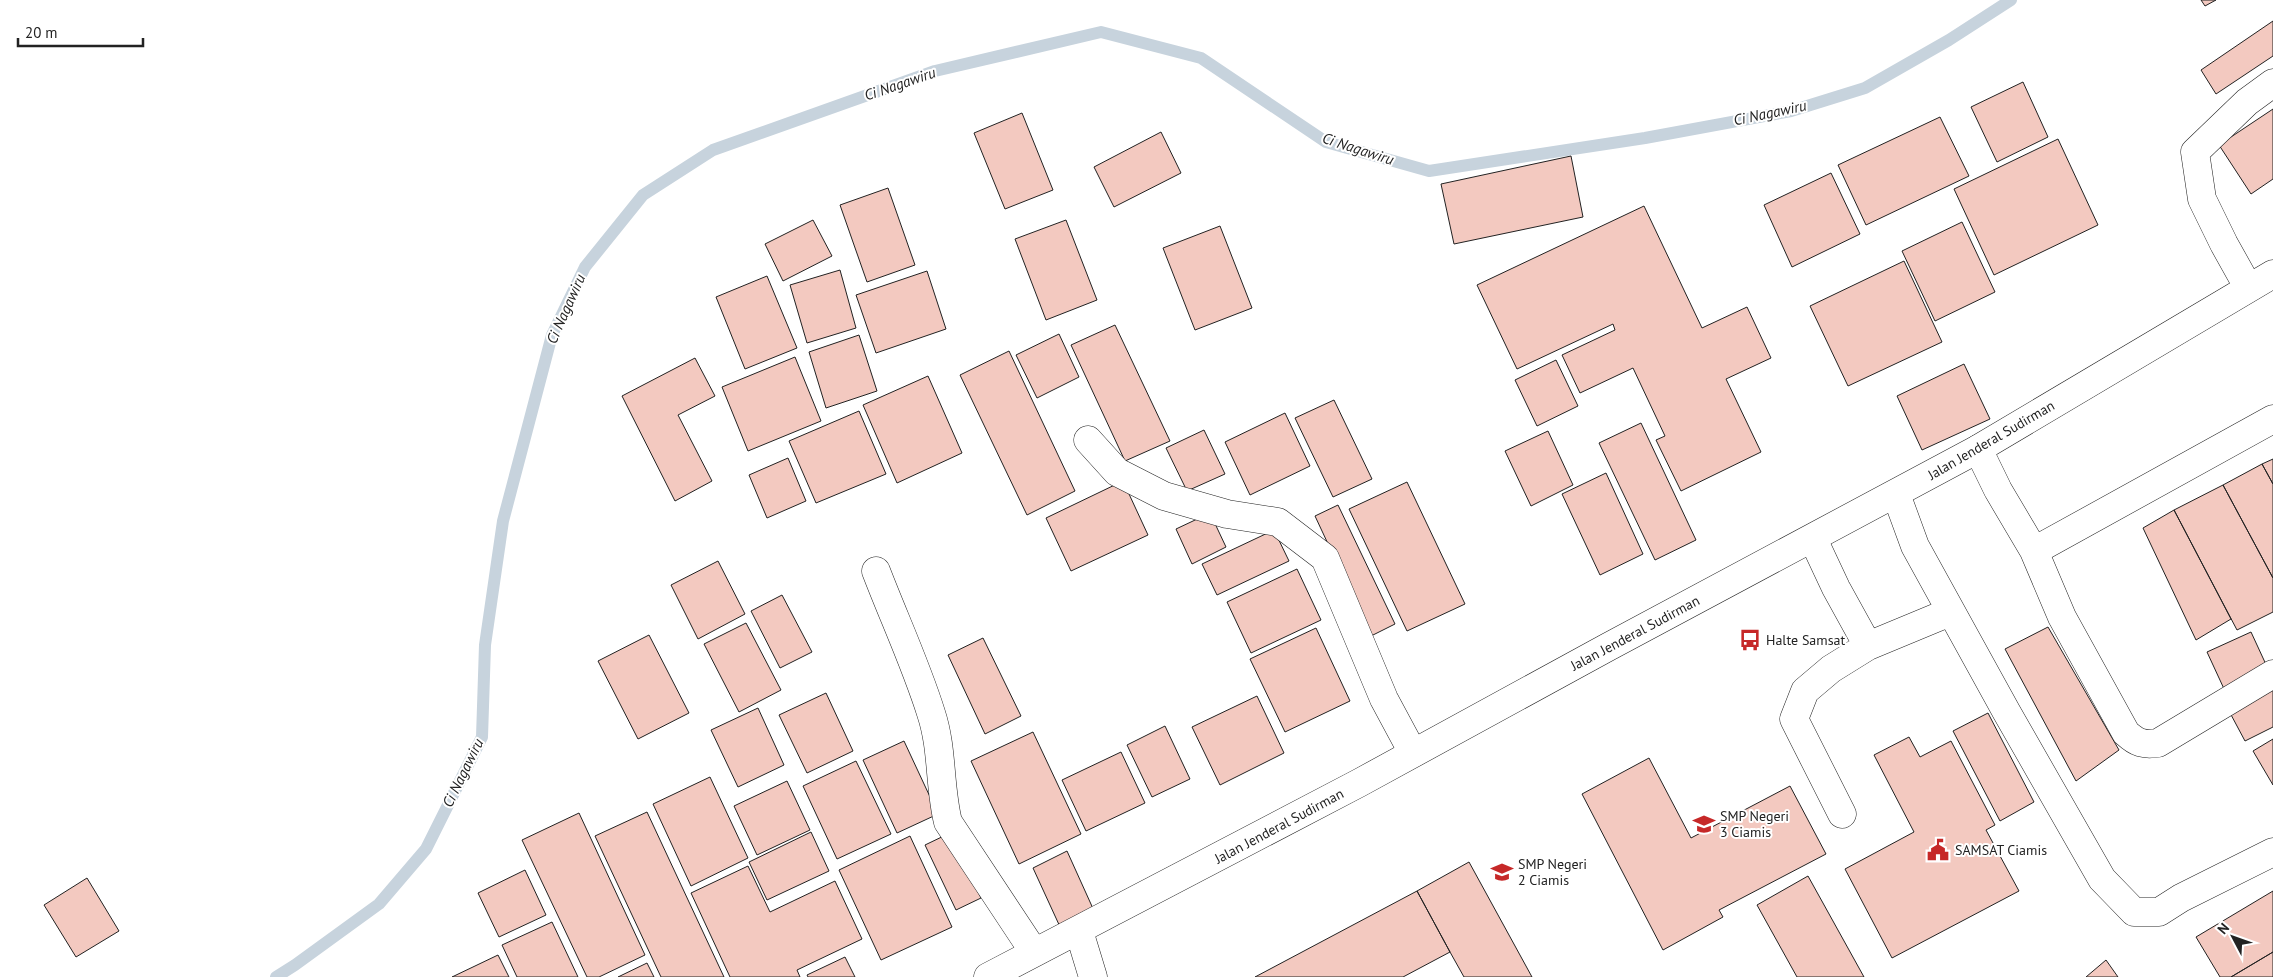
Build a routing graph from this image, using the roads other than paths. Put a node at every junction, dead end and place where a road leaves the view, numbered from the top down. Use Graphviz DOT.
graph roads {
  1 [pos="2273,83"];
  2 [pos="2273,274"];
  3 [pos="2248,287"];
  4 [pos="2273,419"];
  5 [pos="1088,440"];
  6 [pos="1978,450"];
  7 [pos="1896,494"];
  8 [pos="1813,539"];
  9 [pos="2034,551"];
  10 [pos="876,571"];
  11 [pos="1950,612"];
  12 [pos="1868,646"];
  13 [pos="2273,674"];
  14 [pos="1413,753"];
  15 [pos="1842,814"];
  16 [pos="2273,852"];
  17 [pos="1079,931"];
  18 [pos="1034,952"];
  19 [pos="988,977"];
  20 [pos="1093,977"];
  1 -- 3 [label="main road"];
  2 -- 3 [label="main road, Jalan Jenderal Sudirman"];
  3 -- 6 [label="main road, Jalan Jenderal Sudirman"];
  4 -- 9 [label="main road"];
  5 -- 14 [label="main road"];
  6 -- 7 [label="main road, Jalan Jenderal Sudirman"];
  6 -- 9 [label="main road"];
  7 -- 8 [label="main road, Jalan Jenderal Sudirman"];
  7 -- 11 [label="main road"];
  8 -- 12 [label="main road"];
  8 -- 14 [label="main road, Jalan Jenderal Sudirman"];
  9 -- 13 [label="main road"];
  10 -- 18 [label="main road"];
  11 -- 12 [label="main road"];
  11 -- 16 [label="main road"];
  12 -- 15 [label="main road"];
  14 -- 17 [label="main road, Jalan Jenderal Sudirman"];
  17 -- 18 [label="main road, Jalan Jenderal Sudirman"];
  17 -- 20 [label="main road"];
  18 -- 19 [label="main road, Jalan Jenderal Sudirman"];
}
